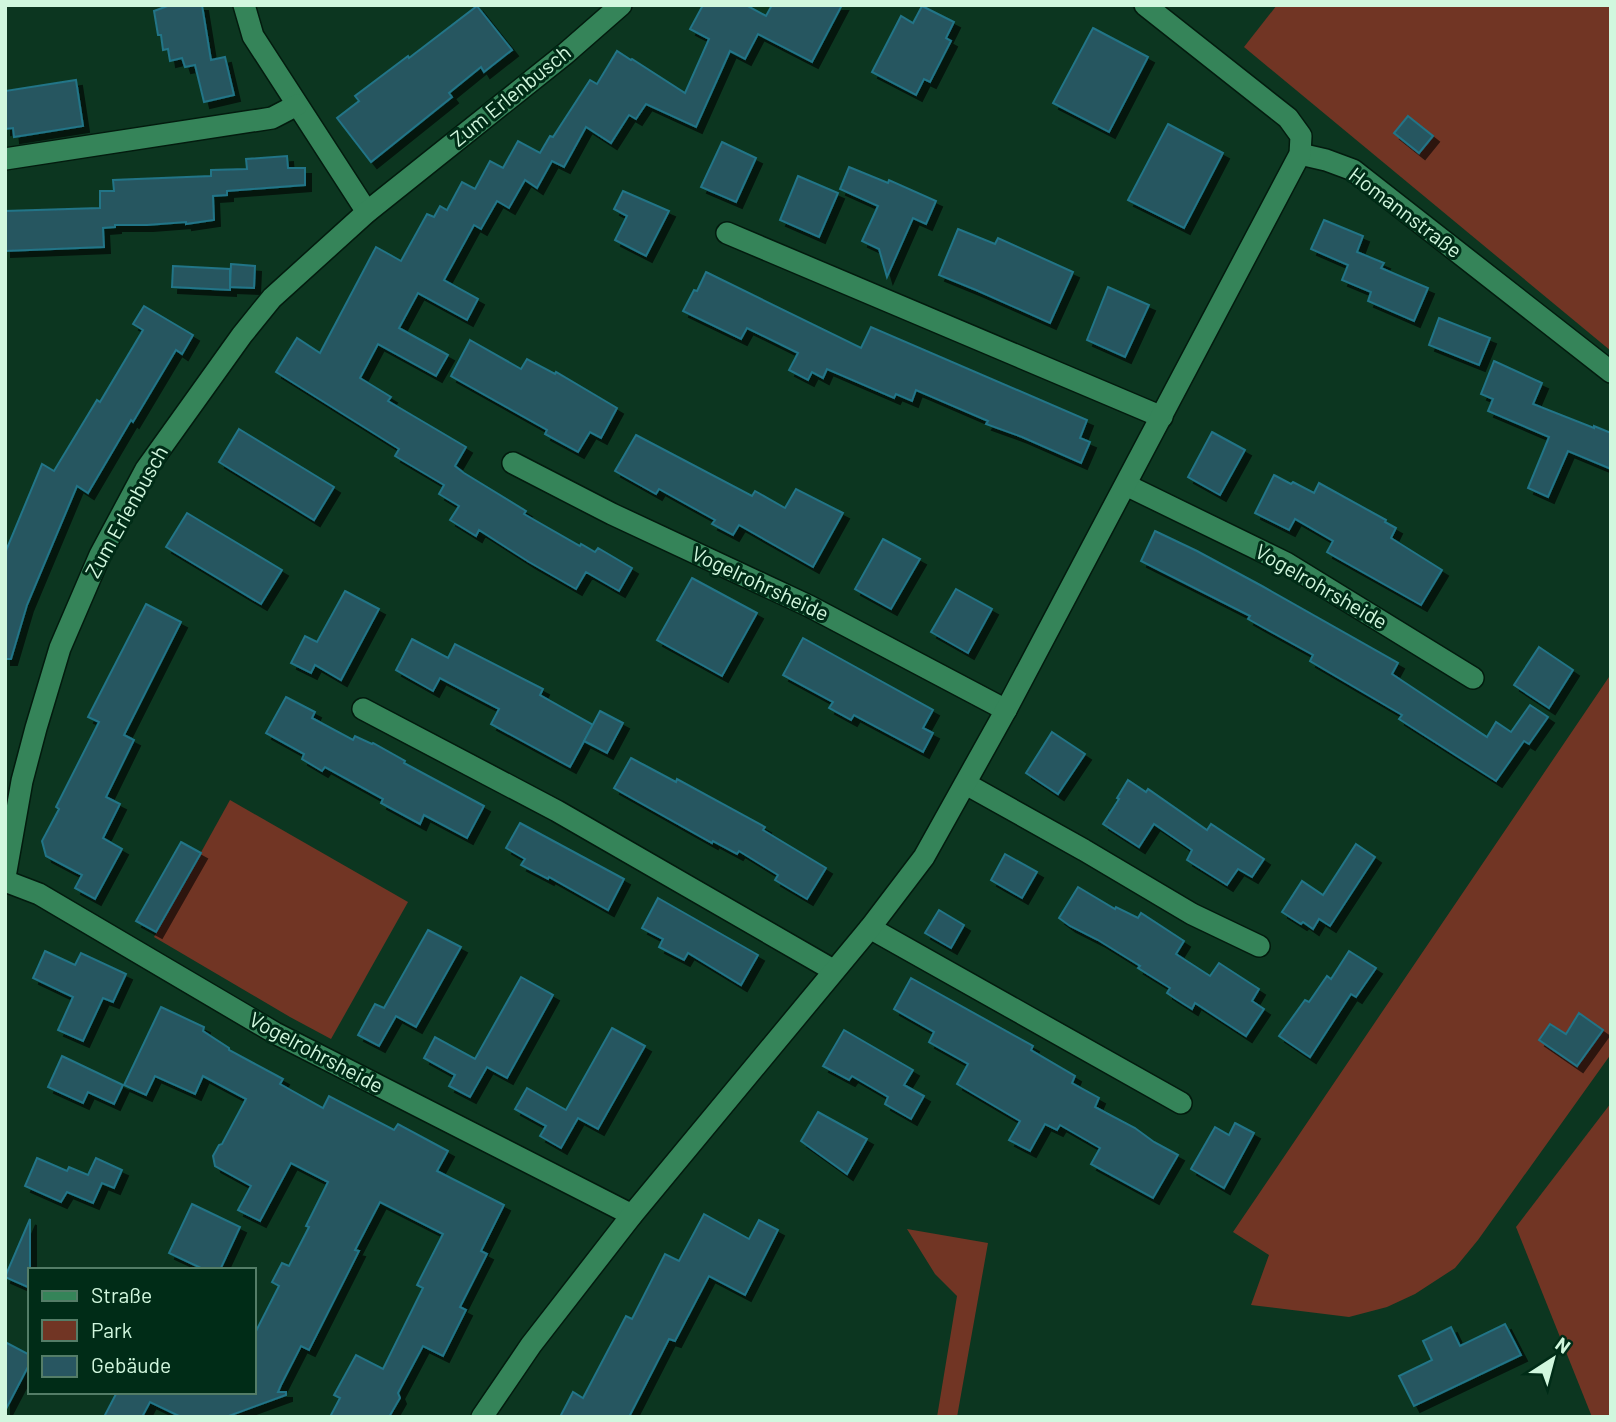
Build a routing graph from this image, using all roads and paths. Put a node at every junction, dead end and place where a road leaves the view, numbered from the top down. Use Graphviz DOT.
graph roads {
  1 [pos="244,5"];
  2 [pos="621,5"];
  3 [pos="1145,5"];
  4 [pos="297,105"];
  5 [pos="1300,154"];
  6 [pos="5,159"];
  7 [pos="367,212"];
  8 [pos="727,233"];
  9 [pos="1611,372"];
  10 [pos="1162,417"];
  11 [pos="513,463"];
  12 [pos="1126,485"];
  13 [pos="1473,678"];
  14 [pos="363,709"];
  15 [pos="1006,710"];
  16 [pos="966,784"];
  17 [pos="5,879"];
  18 [pos="870,928"];
  19 [pos="1259,946"];
  20 [pos="833,970"];
  21 [pos="1181,1103"];
  22 [pos="632,1215"];
  23 [pos="482,1417"];
  1 -- 4 [label="street"];
  2 -- 7 [label="street, Zum Erlenbusch"];
  3 -- 5 [label="street"];
  4 -- 6 [label="street"];
  4 -- 7 [label="street"];
  5 -- 9 [label="street, Homannstraße"];
  5 -- 10 [label="street"];
  7 -- 17 [label="street, Zum Erlenbusch"];
  8 -- 10 [label="street"];
  10 -- 12 [label="street"];
  11 -- 15 [label="street, Vogelrohrsheide"];
  12 -- 13 [label="street, Vogelrohrsheide"];
  12 -- 15 [label="street"];
  14 -- 20 [label="street"];
  15 -- 16 [label="street"];
  16 -- 18 [label="street"];
  16 -- 19 [label="street"];
  17 -- 22 [label="street, Vogelrohrsheide"];
  18 -- 20 [label="street"];
  18 -- 21 [label="street"];
  20 -- 22 [label="street"];
  22 -- 23 [label="street"];
}
